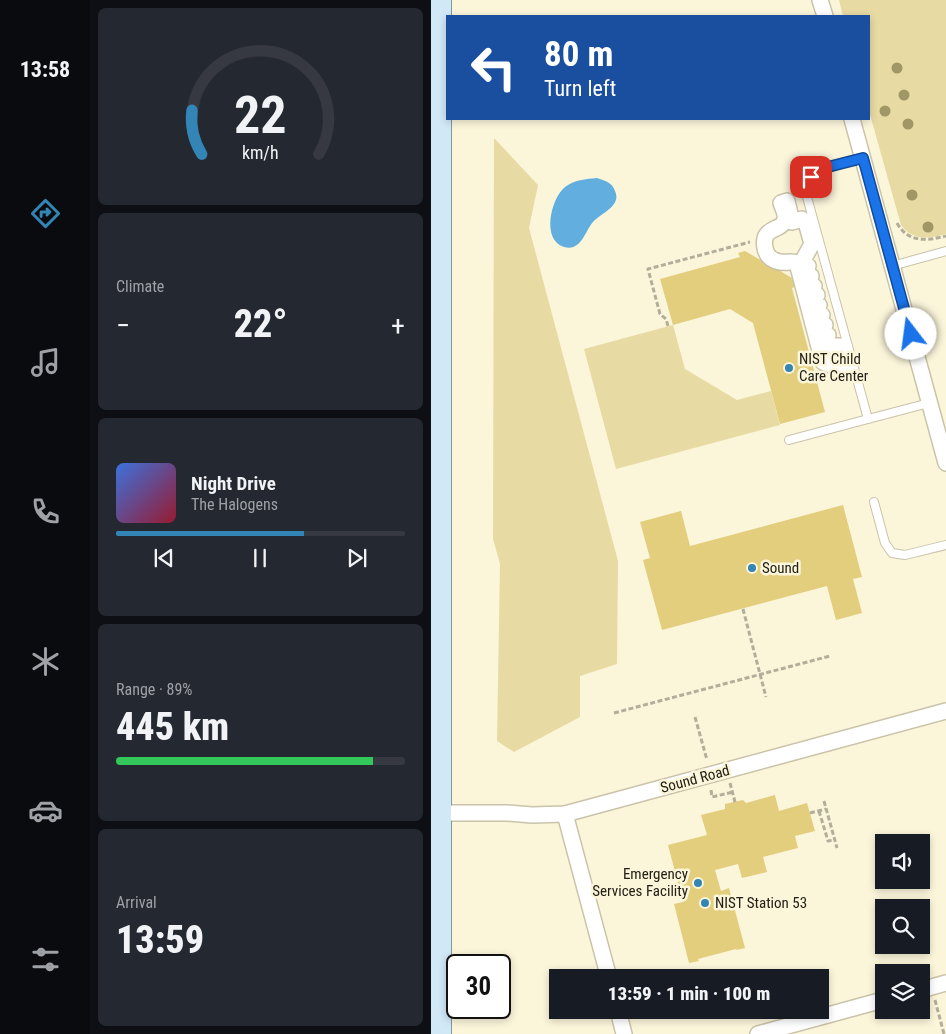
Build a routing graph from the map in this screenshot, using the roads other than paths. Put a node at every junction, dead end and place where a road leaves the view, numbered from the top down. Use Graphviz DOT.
graph roads {
  1 [pos="439,0"];
  2 [pos="820,0"];
  3 [pos="825,15"];
  4 [pos="435,65"];
  5 [pos="852,120"];
  6 [pos="863,158"];
  7 [pos="765,244"];
  8 [pos="946,251"];
  9 [pos="892,266"];
  10 [pos="929,403"];
  11 [pos="868,419"];
  12 [pos="789,440"];
  13 [pos="946,463"];
  14 [pos="435,491"];
  15 [pos="874,502"];
  16 [pos="946,545"];
  17 [pos="946,711"];
  18 [pos="436,810"];
  19 [pos="565,814"];
  20 [pos="607,969"];
  21 [pos="875,1002"];
  22 [pos="620,1019"];
  23 [pos="439,1034"];
  24 [pos="624,1034"];
  25 [pos="758,1034"];
  1 -- 4 [label="main road"];
  2 -- 3 [label="street"];
  4 -- 14 [label="main road"];
  5 -- 6 [label="street"];
  6 -- 9 [label="street"];
  6 -- 11 [label="lane"];
  7 -- 7 [label="street"];
  8 -- 9 [label="lane"];
  9 -- 10 [label="street"];
  10 -- 11 [label="lane"];
  10 -- 13 [label="street"];
  11 -- 12 [label="lane"];
  14 -- 18 [label="main road"];
  15 -- 16 [label="lane"];
  17 -- 19 [label="street, Sound Road"];
  18 -- 19 [label="street, Sound Road"];
  18 -- 23 [label="main road"];
  19 -- 20 [label="street"];
  21 -- 25 [label="street"];
  22 -- 24 [label="street"];
}
